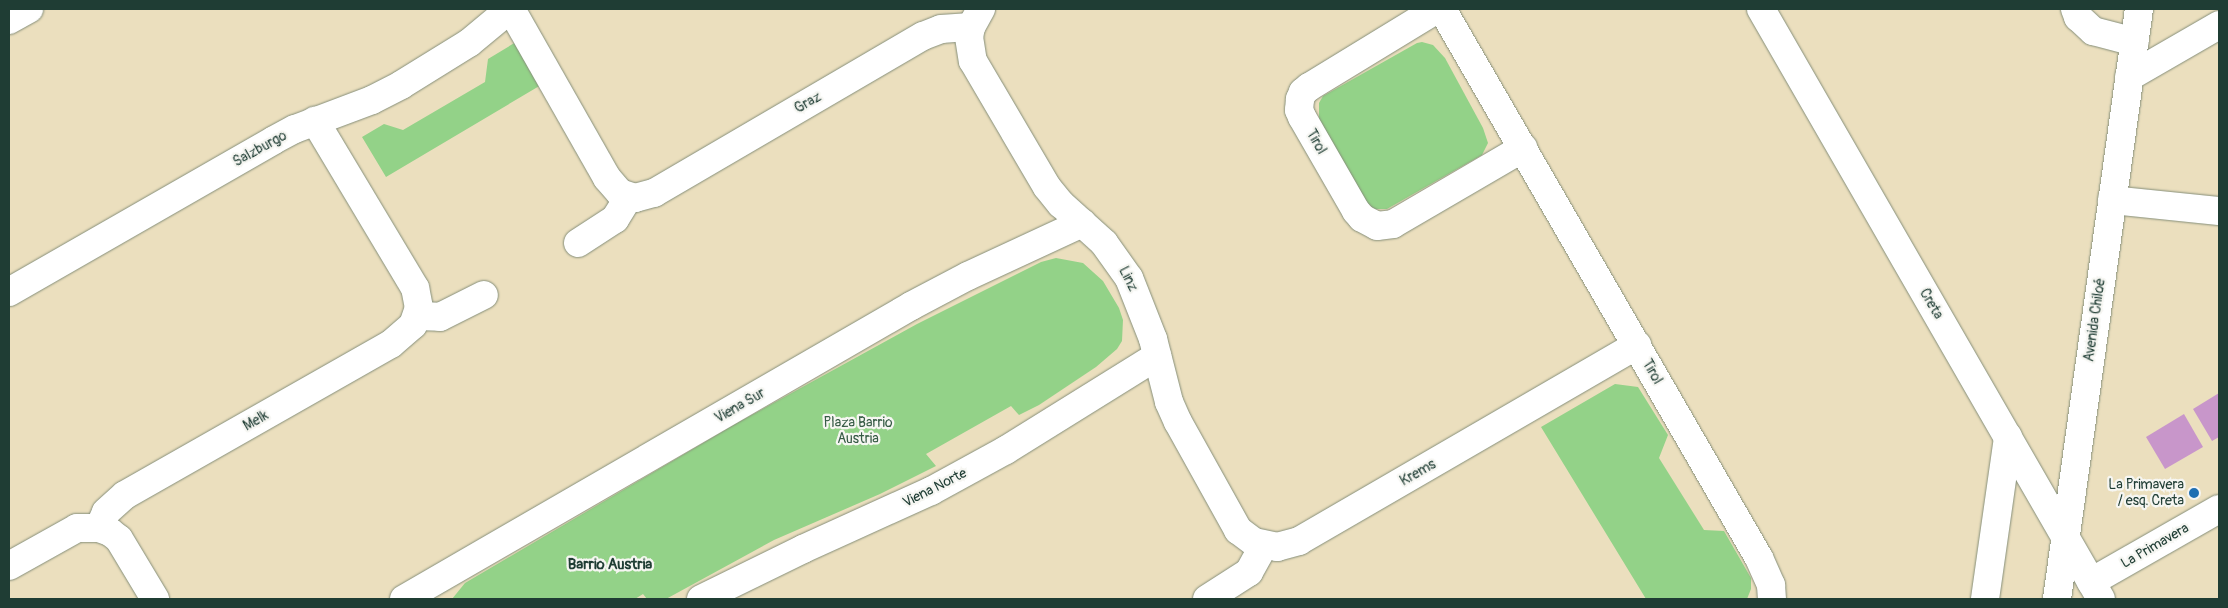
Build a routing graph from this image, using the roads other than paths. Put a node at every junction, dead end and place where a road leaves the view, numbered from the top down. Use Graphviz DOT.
graph roads {
  1 [pos="29,9"];
  2 [pos="511,9"];
  3 [pos="1437,9"];
  4 [pos="1442,9"];
  5 [pos="1761,9"];
  6 [pos="2075,9"];
  7 [pos="2139,9"];
  8 [pos="976,18"];
  9 [pos="9,20"];
  10 [pos="2219,24"];
  11 [pos="2134,42"];
  12 [pos="2129,77"];
  13 [pos="315,121"];
  14 [pos="1523,148"];
  15 [pos="629,197"];
  16 [pos="2112,200"];
  17 [pos="2219,211"];
  18 [pos="1082,223"];
  19 [pos="578,243"];
  20 [pos="9,292"];
  21 [pos="484,295"];
  22 [pos="417,316"];
  23 [pos="1637,346"];
  24 [pos="1157,356"];
  25 [pos="2008,437"];
  26 [pos="2219,509"];
  27 [pos="99,528"];
  28 [pos="2065,536"];
  29 [pos="1264,545"];
  30 [pos="9,566"];
  31 [pos="2096,591"];
  32 [pos="409,598"];
  33 [pos="155,599"];
  34 [pos="701,599"];
  35 [pos="1207,599"];
  36 [pos="1772,599"];
  37 [pos="1985,599"];
  38 [pos="2057,599"];
  1 -- 9 [label="street"];
  2 -- 13 [label="street, Salzburgo"];
  2 -- 15 [label="street"];
  3 -- 14 [label="street, Tirol"];
  4 -- 14 [label="street, Tirol"];
  5 -- 25 [label="street, Creta"];
  6 -- 11 [label="street"];
  7 -- 11 [label="street, Avenida Chiloé"];
  8 -- 15 [label="street, Graz"];
  8 -- 18 [label="street, Linz"];
  10 -- 12 [label="street"];
  11 -- 12 [label="street, Avenida Chiloé"];
  12 -- 16 [label="street, Avenida Chiloé"];
  13 -- 20 [label="street, Salzburgo"];
  13 -- 22 [label="street"];
  14 -- 23 [label="street, Tirol"];
  15 -- 19 [label="street"];
  16 -- 17 [label="street"];
  16 -- 28 [label="street, Avenida Chiloé"];
  18 -- 24 [label="street, Linz"];
  18 -- 32 [label="street, Viena Sur"];
  21 -- 22 [label="street"];
  22 -- 27 [label="street, Melk"];
  23 -- 29 [label="street, Krems"];
  23 -- 36 [label="street, Tirol"];
  24 -- 29 [label="street, Linz"];
  24 -- 34 [label="street, Viena Norte"];
  25 -- 28 [label="street, Creta"];
  25 -- 37 [label="street"];
  26 -- 31 [label="street, La Primavera"];
  27 -- 30 [label="street"];
  27 -- 33 [label="street"];
  28 -- 31 [label="street, Creta"];
  28 -- 38 [label="street, Avenida Chiloé"];
  29 -- 35 [label="street"];
}
